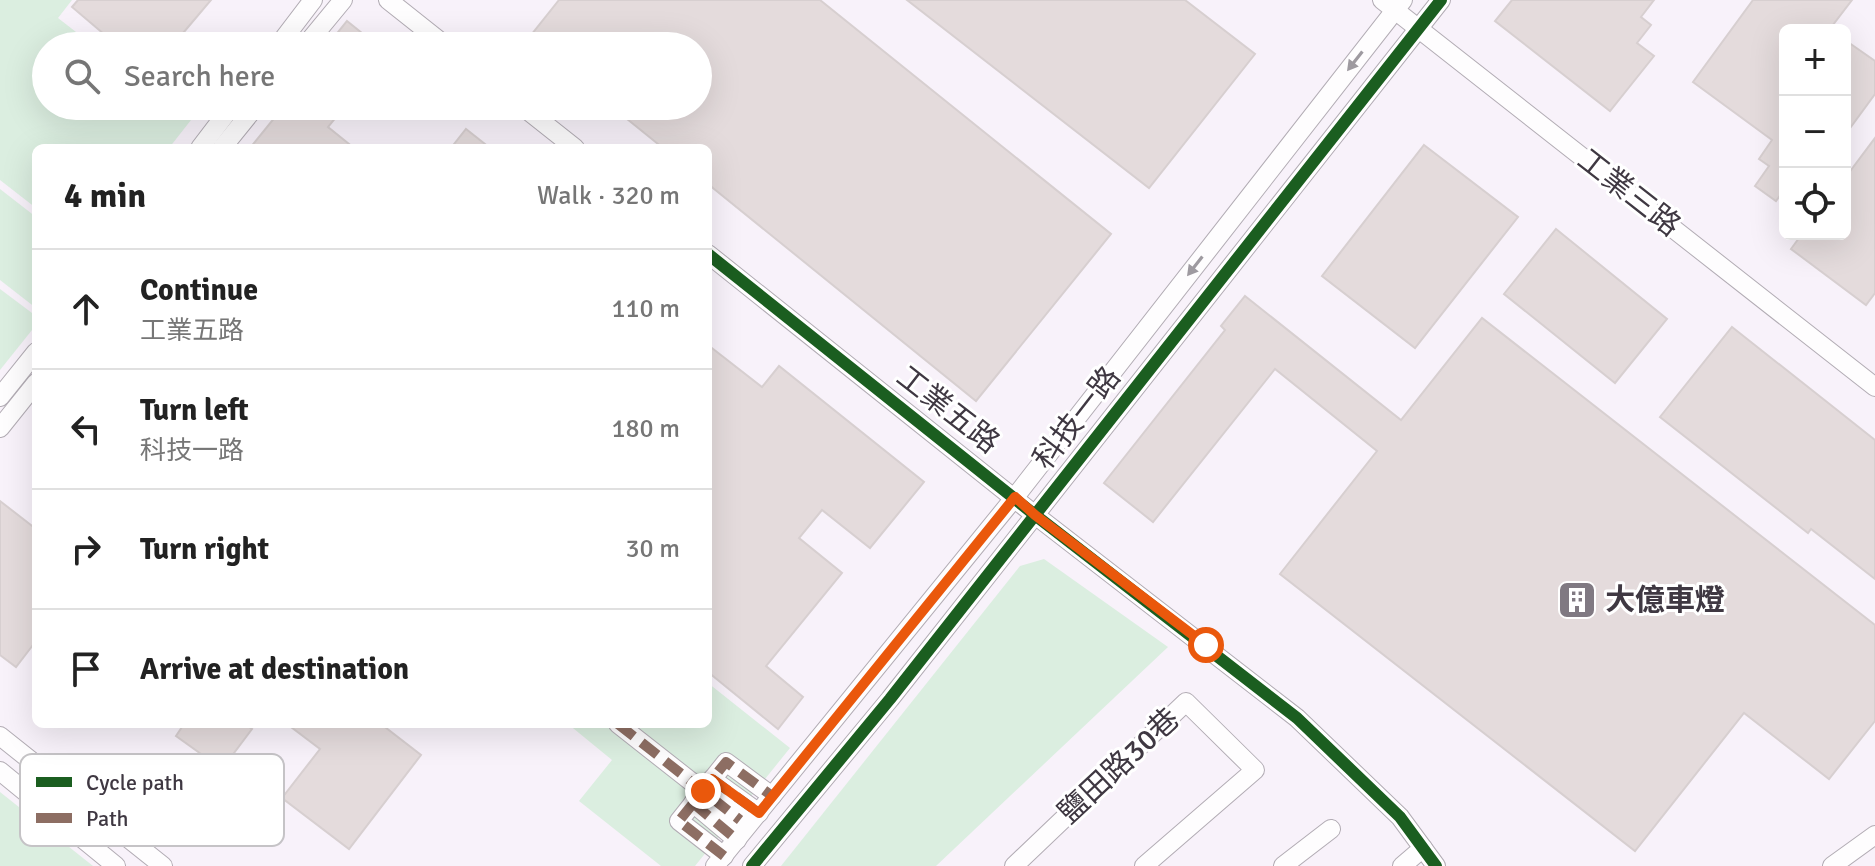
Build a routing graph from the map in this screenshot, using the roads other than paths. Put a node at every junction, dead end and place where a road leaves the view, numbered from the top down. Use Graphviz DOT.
graph roads {
  1 [pos="313,0"];
  2 [pos="343,0"];
  3 [pos="388,0"];
  4 [pos="1441,0"];
  5 [pos="1393,3"];
  6 [pos="1419,28"];
  7 [pos="289,32"];
  8 [pos="317,32"];
  9 [pos="428,32"];
  10 [pos="221,120"];
  11 [pos="245,120"];
  12 [pos="540,120"];
  13 [pos="203,144"];
  14 [pos="225,144"];
  15 [pos="570,144"];
  16 [pos="712,257"];
  17 [pos="32,357"];
  18 [pos="1875,387"];
  19 [pos="32,388"];
  20 [pos="0,397"];
  21 [pos="0,428"];
  22 [pos="1015,497"];
  23 [pos="1035,515"];
  24 [pos="623,728"];
  25 [pos="0,736"];
  26 [pos="23,754"];
  27 [pos="0,771"];
  28 [pos="20,787"];
  29 [pos="703,791"];
  30 [pos="772,796"];
  31 [pos="759,813"];
  32 [pos="740,820"];
  33 [pos="1331,829"];
  34 [pos="1875,835"];
  35 [pos="737,840"];
  36 [pos="92,846"];
  37 [pos="138,846"];
  38 [pos="1423,848"];
  39 [pos="719,861"];
  40 [pos="116,866"];
  41 [pos="163,866"];
  42 [pos="752,866"];
  43 [pos="1014,866"];
  44 [pos="1144,866"];
  45 [pos="1283,866"];
  46 [pos="1402,866"];
  47 [pos="1436,866"];
  48 [pos="1832,866"];
  1 -- 7 [label="street"];
  2 -- 8 [label="street"];
  3 -- 9 [label="street"];
  4 -- 6 [label="street, 科技一路"];
  5 -- 6 [label="street, 工業三路"];
  5 -- 22 [label="street, 科技一路, one-way"];
  6 -- 18 [label="street, 工業三路"];
  6 -- 23 [label="street, 科技一路"];
  10 -- 13 [label="street"];
  11 -- 14 [label="street"];
  12 -- 15 [label="street"];
  16 -- 22 [label="street, 工業五路"];
  17 -- 20 [label="street"];
  19 -- 21 [label="street"];
  22 -- 23 [label="street, 工業五路"];
  22 -- 30 [label="street, 科技一路"];
  23 -- 38 [label="street, 工業五路"];
  23 -- 42 [label="street, 科技一路"];
  24 -- 29 [label="street"];
  25 -- 26 [label="street"];
  27 -- 28 [label="street"];
  29 -- 30 [label="street"];
  29 -- 31 [label="street"];
  29 -- 32 [label="street"];
  29 -- 35 [label="street"];
  29 -- 39 [label="street"];
  30 -- 31 [label="street, 科技一路"];
  31 -- 35 [label="street, 科技一路"];
  33 -- 45 [label="street"];
  34 -- 48 [label="street"];
  35 -- 39 [label="street, 科技一路"];
  36 -- 40 [label="street"];
  37 -- 41 [label="street"];
  38 -- 46 [label="street"];
  38 -- 47 [label="street, 工業五路"];
  43 -- 44 [label="street, 鹽田路30巷"];
}
